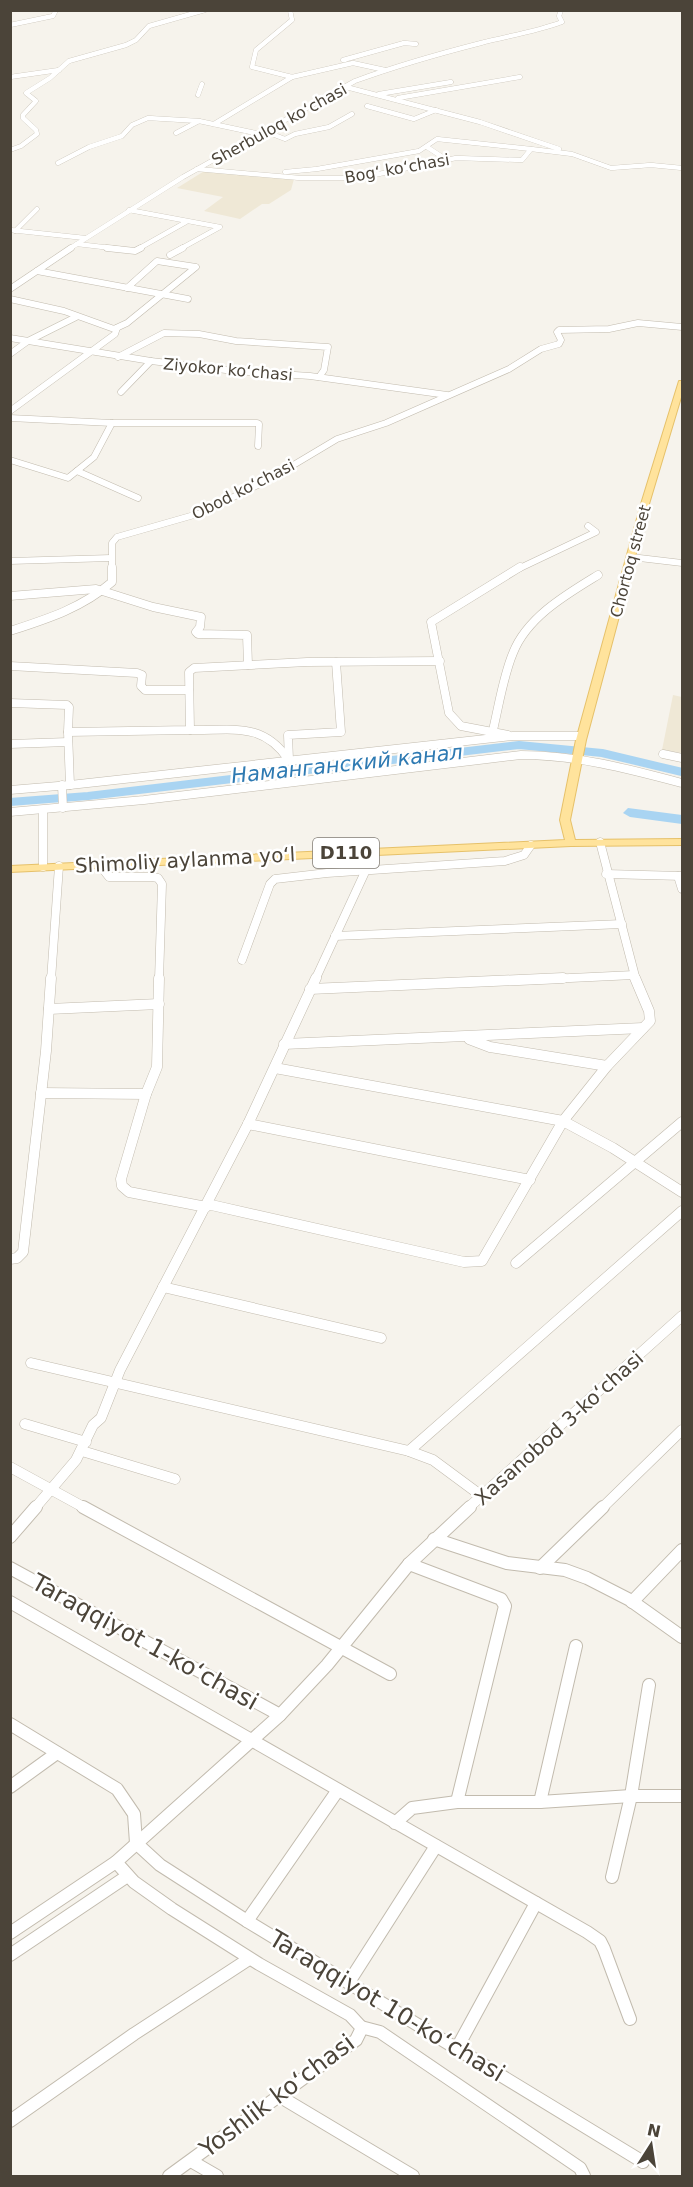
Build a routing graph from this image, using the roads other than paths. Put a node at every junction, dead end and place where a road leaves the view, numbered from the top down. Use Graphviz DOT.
graph roads {
  1 [pos="56,10"];
  2 [pos="205,10"];
  3 [pos="290,10"];
  4 [pos="561,10"];
  5 [pos="10,25"];
  6 [pos="416,44"];
  7 [pos="353,63"];
  8 [pos="59,70"];
  9 [pos="385,70"];
  10 [pos="10,77"];
  11 [pos="292,77"];
  12 [pos="520,77"];
  13 [pos="451,82"];
  14 [pos="202,84"];
  15 [pos="346,87"];
  16 [pos="198,95"];
  17 [pos="377,95"];
  18 [pos="393,99"];
  19 [pos="367,106"];
  20 [pos="436,110"];
  21 [pos="352,114"];
  22 [pos="199,121"];
  23 [pos="214,124"];
  24 [pos="262,132"];
  25 [pos="176,133"];
  26 [pos="427,147"];
  27 [pos="10,150"];
  28 [pos="531,150"];
  29 [pos="572,154"];
  30 [pos="447,160"];
  31 [pos="58,163"];
  32 [pos="682,168"];
  33 [pos="197,169"];
  34 [pos="258,174"];
  35 [pos="37,209"];
  36 [pos="129,210"];
  37 [pos="186,222"];
  38 [pos="13,231"];
  39 [pos="85,238"];
  40 [pos="77,244"];
  41 [pos="170,255"];
  42 [pos="37,271"];
  43 [pos="11,288"];
  44 [pos="127,288"];
  45 [pos="162,294"];
  46 [pos="10,299"];
  47 [pos="188,299"];
  48 [pos="76,316"];
  49 [pos="682,327"];
  50 [pos="117,328"];
  51 [pos="10,338"];
  52 [pos="28,341"];
  53 [pos="88,352"];
  54 [pos="10,354"];
  55 [pos="118,357"];
  56 [pos="152,362"];
  57 [pos="319,377"];
  58 [pos="682,382"];
  59 [pos="121,392"];
  60 [pos="447,395"];
  61 [pos="10,411"];
  62 [pos="10,418"];
  63 [pos="112,423"];
  64 [pos="258,446"];
  65 [pos="10,460"];
  66 [pos="77,471"];
  67 [pos="138,498"];
  68 [pos="588,526"];
  69 [pos="631,557"];
  70 [pos="111,558"];
  71 [pos="10,561"];
  72 [pos="682,564"];
  73 [pos="598,575"];
  74 [pos="104,591"];
  75 [pos="10,596"];
  76 [pos="10,631"];
  77 [pos="440,660"];
  78 [pos="336,662"];
  79 [pos="248,665"];
  80 [pos="10,666"];
  81 [pos="189,690"];
  82 [pos="10,704"];
  83 [pos="190,730"];
  84 [pos="493,730"];
  85 [pos="68,732"];
  86 [pos="513,736"];
  87 [pos="581,738"];
  88 [pos="68,742"];
  89 [pos="10,744"];
  90 [pos="663,754"];
  91 [pos="682,758"];
  92 [pos="577,760"];
  93 [pos="289,761"];
  94 [pos="682,783"];
  95 [pos="66,785"];
  96 [pos="10,790"];
  97 [pos="63,808"];
  98 [pos="43,810"];
  99 [pos="10,812"];
  100 [pos="600,842"];
  101 [pos="682,842"];
  102 [pos="571,843"];
  103 [pos="531,845"];
  104 [pos="99,864"];
  105 [pos="59,866"];
  106 [pos="43,867"];
  107 [pos="10,869"];
  108 [pos="365,872"];
  109 [pos="606,874"];
  110 [pos="680,876"];
  111 [pos="682,889"];
  112 [pos="621,924"];
  113 [pos="335,936"];
  114 [pos="242,960"];
  115 [pos="634,975"];
  116 [pos="310,989"];
  117 [pos="159,1004"];
  118 [pos="49,1009"];
  119 [pos="643,1028"];
  120 [pos="464,1037"];
  121 [pos="284,1044"];
  122 [pos="607,1066"];
  123 [pos="274,1068"];
  124 [pos="41,1093"];
  125 [pos="146,1094"];
  126 [pos="563,1121"];
  127 [pos="682,1122"];
  128 [pos="248,1124"];
  129 [pos="634,1162"];
  130 [pos="530,1180"];
  131 [pos="682,1191"];
  132 [pos="206,1205"];
  133 [pos="682,1211"];
  134 [pos="10,1259"];
  135 [pos="516,1263"];
  136 [pos="163,1287"];
  137 [pos="682,1316"];
  138 [pos="381,1338"];
  139 [pos="31,1363"];
  140 [pos="116,1383"];
  141 [pos="25,1424"];
  142 [pos="682,1430"];
  143 [pos="84,1447"];
  144 [pos="409,1451"];
  145 [pos="10,1467"];
  146 [pos="175,1479"];
  147 [pos="52,1490"];
  148 [pos="483,1497"];
  149 [pos="10,1537"];
  150 [pos="434,1539"];
  151 [pos="682,1550"];
  152 [pos="409,1564"];
  153 [pos="10,1568"];
  154 [pos="540,1568"];
  155 [pos="10,1602"];
  156 [pos="632,1602"];
  157 [pos="682,1638"];
  158 [pos="576,1646"];
  159 [pos="341,1647"];
  160 [pos="390,1674"];
  161 [pos="649,1685"];
  162 [pos="280,1715"];
  163 [pos="10,1724"];
  164 [pos="251,1739"];
  165 [pos="57,1753"];
  166 [pos="10,1787"];
  167 [pos="338,1790"];
  168 [pos="631,1796"];
  169 [pos="682,1796"];
  170 [pos="457,1802"];
  171 [pos="540,1802"];
  172 [pos="395,1823"];
  173 [pos="136,1843"];
  174 [pos="436,1846"];
  175 [pos="116,1862"];
  176 [pos="126,1877"];
  177 [pos="612,1877"];
  178 [pos="536,1903"];
  179 [pos="247,1922"];
  180 [pos="10,1933"];
  181 [pos="10,1954"];
  182 [pos="249,1959"];
  183 [pos="349,1982"];
  184 [pos="630,2019"];
  185 [pos="361,2027"];
  186 [pos="457,2048"];
  187 [pos="279,2096"];
  188 [pos="10,2121"];
  189 [pos="191,2161"];
  190 [pos="644,2162"];
  191 [pos="169,2176"];
  192 [pos="217,2176"];
  193 [pos="413,2176"];
  194 [pos="584,2176"];
  1 -- 5 [label="street"];
  2 -- 8 [label="street"];
  3 -- 11 [label="street"];
  4 -- 9 [label="street, Sherbuloq koʻchasi"];
  6 -- 7 [label="street"];
  7 -- 9 [label="street"];
  7 -- 11 [label="street"];
  8 -- 10 [label="street"];
  8 -- 27 [label="street"];
  9 -- 15 [label="street, Sherbuloq koʻchasi"];
  11 -- 23 [label="street"];
  12 -- 18 [label="street"];
  13 -- 17 [label="street"];
  14 -- 16 [label="street"];
  15 -- 17 [label="street"];
  15 -- 24 [label="street, Sherbuloq koʻchasi"];
  17 -- 18 [label="street"];
  18 -- 20 [label="street"];
  19 -- 20 [label="street"];
  20 -- 29 [label="street"];
  21 -- 24 [label="street"];
  22 -- 23 [label="street"];
  22 -- 25 [label="street"];
  22 -- 31 [label="street"];
  23 -- 24 [label="street"];
  24 -- 33 [label="street, Sherbuloq koʻchasi"];
  26 -- 28 [label="street, Bogʻ koʻchasi"];
  26 -- 30 [label="street"];
  26 -- 34 [label="street, Bogʻ koʻchasi"];
  28 -- 29 [label="street, Bogʻ koʻchasi"];
  28 -- 30 [label="street, Bogʻ koʻchasi"];
  29 -- 32 [label="street, Bogʻ koʻchasi"];
  30 -- 34 [label="street, Bogʻ koʻchasi"];
  33 -- 34 [label="street, Bogʻ koʻchasi"];
  33 -- 36 [label="street, Sherbuloq koʻchasi"];
  35 -- 38 [label="street"];
  36 -- 37 [label="street"];
  36 -- 39 [label="street, Sherbuloq koʻchasi"];
  37 -- 40 [label="street"];
  37 -- 41 [label="street"];
  38 -- 39 [label="street"];
  39 -- 40 [label="street, Sherbuloq koʻchasi"];
  40 -- 42 [label="street, Sherbuloq koʻchasi"];
  42 -- 43 [label="street, Sherbuloq koʻchasi"];
  42 -- 44 [label="street"];
  44 -- 45 [label="street"];
  44 -- 45 [label="street"];
  45 -- 47 [label="street"];
  45 -- 50 [label="street"];
  46 -- 48 [label="street"];
  48 -- 50 [label="street"];
  48 -- 52 [label="street"];
  49 -- 60 [label="street"];
  50 -- 53 [label="street"];
  51 -- 52 [label="street, Ziyokor koʻchasi"];
  52 -- 53 [label="street, Ziyokor koʻchasi"];
  52 -- 54 [label="street"];
  53 -- 55 [label="street, Ziyokor koʻchasi"];
  53 -- 61 [label="street"];
  55 -- 56 [label="street, Ziyokor koʻchasi"];
  55 -- 57 [label="street"];
  56 -- 57 [label="street, Ziyokor koʻchasi"];
  56 -- 59 [label="street"];
  57 -- 60 [label="street, Ziyokor koʻchasi"];
  58 -- 69 [label="main road, Chortoq street"];
  60 -- 70 [label="street, Obod koʻchasi"];
  62 -- 63 [label="street"];
  63 -- 64 [label="street"];
  63 -- 66 [label="street"];
  65 -- 66 [label="street"];
  66 -- 67 [label="street"];
  68 -- 77 [label="street"];
  69 -- 72 [label="street"];
  69 -- 87 [label="main road, Chortoq street"];
  70 -- 71 [label="street"];
  70 -- 74 [label="street, Obod koʻchasi"];
  73 -- 84 [label="street"];
  74 -- 75 [label="street"];
  74 -- 76 [label="street"];
  74 -- 79 [label="street"];
  77 -- 78 [label="street"];
  77 -- 84 [label="street"];
  78 -- 79 [label="street"];
  78 -- 93 [label="street"];
  79 -- 81 [label="street"];
  80 -- 81 [label="street"];
  81 -- 83 [label="street"];
  82 -- 85 [label="street"];
  83 -- 85 [label="street"];
  83 -- 93 [label="street"];
  84 -- 86 [label="street"];
  85 -- 88 [label="street"];
  86 -- 87 [label="street"];
  86 -- 93 [label="street"];
  87 -- 92 [label="main road, Chortoq street"];
  88 -- 89 [label="street"];
  88 -- 95 [label="street"];
  90 -- 91 [label="street"];
  92 -- 94 [label="street"];
  92 -- 97 [label="street"];
  92 -- 102 [label="main road, Chortoq street"];
  93 -- 95 [label="street"];
  95 -- 96 [label="street"];
  95 -- 97 [label="street"];
  97 -- 98 [label="street"];
  98 -- 99 [label="street"];
  98 -- 106 [label="street"];
  100 -- 101 [label="main road, Shimoliy aylanma yoʻl / D110"];
  100 -- 102 [label="main road, Shimoliy aylanma yoʻl / D110"];
  100 -- 109 [label="street"];
  102 -- 103 [label="main road, Shimoliy aylanma yoʻl / D110"];
  103 -- 104 [label="main road, Shimoliy aylanma yoʻl / D110"];
  103 -- 108 [label="street"];
  104 -- 105 [label="main road, Shimoliy aylanma yoʻl / D110"];
  104 -- 117 [label="street"];
  105 -- 106 [label="main road, Shimoliy aylanma yoʻl / D110"];
  105 -- 118 [label="street"];
  106 -- 107 [label="main road, Shimoliy aylanma yoʻl / D110"];
  108 -- 113 [label="street"];
  108 -- 114 [label="street"];
  109 -- 110 [label="street"];
  109 -- 112 [label="street"];
  110 -- 111 [label="street"];
  112 -- 113 [label="street"];
  112 -- 115 [label="street"];
  113 -- 116 [label="street"];
  115 -- 116 [label="street"];
  115 -- 119 [label="street"];
  116 -- 121 [label="street"];
  117 -- 118 [label="street"];
  117 -- 125 [label="street"];
  118 -- 124 [label="street"];
  119 -- 120 [label="street"];
  119 -- 122 [label="street"];
  120 -- 121 [label="street"];
  120 -- 122 [label="street"];
  121 -- 123 [label="street"];
  122 -- 126 [label="street"];
  123 -- 126 [label="street"];
  123 -- 128 [label="street"];
  124 -- 125 [label="street"];
  124 -- 134 [label="street"];
  125 -- 132 [label="street"];
  126 -- 129 [label="street"];
  126 -- 130 [label="street"];
  127 -- 129 [label="street"];
  128 -- 130 [label="street"];
  128 -- 132 [label="street"];
  129 -- 131 [label="street"];
  129 -- 135 [label="street"];
  130 -- 132 [label="street"];
  132 -- 136 [label="street"];
  133 -- 144 [label="street"];
  136 -- 138 [label="street"];
  136 -- 140 [label="street"];
  137 -- 148 [label="street, Xasanobod 3-koʻchasi"];
  139 -- 140 [label="street"];
  140 -- 143 [label="street"];
  140 -- 144 [label="street"];
  141 -- 143 [label="street"];
  142 -- 154 [label="street"];
  143 -- 146 [label="street"];
  143 -- 147 [label="street"];
  144 -- 148 [label="street"];
  145 -- 147 [label="street"];
  147 -- 149 [label="street"];
  147 -- 159 [label="street"];
  148 -- 150 [label="street, Xasanobod 3-koʻchasi"];
  150 -- 152 [label="street, Xasanobod 3-koʻchasi"];
  150 -- 154 [label="street"];
  151 -- 156 [label="street"];
  152 -- 159 [label="street, Xasanobod 3-koʻchasi"];
  152 -- 170 [label="street"];
  153 -- 162 [label="street, Taraqqiyot 1-koʻchasi"];
  154 -- 156 [label="street"];
  155 -- 164 [label="street, Taraqqiyot 1-koʻchasi"];
  156 -- 157 [label="street"];
  158 -- 171 [label="street"];
  159 -- 160 [label="street"];
  159 -- 162 [label="street, Xasanobod 3-koʻchasi"];
  161 -- 168 [label="street"];
  162 -- 164 [label="street, Xasanobod 3-koʻchasi"];
  163 -- 165 [label="street"];
  164 -- 167 [label="street"];
  164 -- 173 [label="street, Xasanobod 3-koʻchasi"];
  165 -- 166 [label="street"];
  165 -- 173 [label="street"];
  167 -- 172 [label="street"];
  167 -- 179 [label="street"];
  168 -- 169 [label="street"];
  168 -- 171 [label="street"];
  168 -- 177 [label="street"];
  170 -- 171 [label="street"];
  170 -- 172 [label="street"];
  172 -- 174 [label="street"];
  173 -- 175 [label="street, Xasanobod 3-koʻchasi"];
  173 -- 179 [label="street, Taraqqiyot 10-koʻchasi"];
  174 -- 178 [label="street"];
  174 -- 183 [label="street"];
  175 -- 176 [label="street, Yoshlik koʻchasi"];
  175 -- 180 [label="street, Xasanobod 3-koʻchasi"];
  176 -- 181 [label="street"];
  176 -- 182 [label="street, Yoshlik koʻchasi"];
  178 -- 184 [label="street"];
  178 -- 186 [label="street"];
  179 -- 183 [label="street, Taraqqiyot 10-koʻchasi"];
  182 -- 185 [label="street, Yoshlik koʻchasi"];
  182 -- 188 [label="street"];
  183 -- 186 [label="street, Taraqqiyot 10-koʻchasi"];
  185 -- 187 [label="street, Yoshlik koʻchasi"];
  185 -- 194 [label="street"];
  186 -- 190 [label="street, Taraqqiyot 10-koʻchasi"];
  187 -- 189 [label="street, Yoshlik koʻchasi"];
  187 -- 193 [label="street"];
  189 -- 191 [label="street, Yoshlik koʻchasi"];
  189 -- 192 [label="street"];
}
